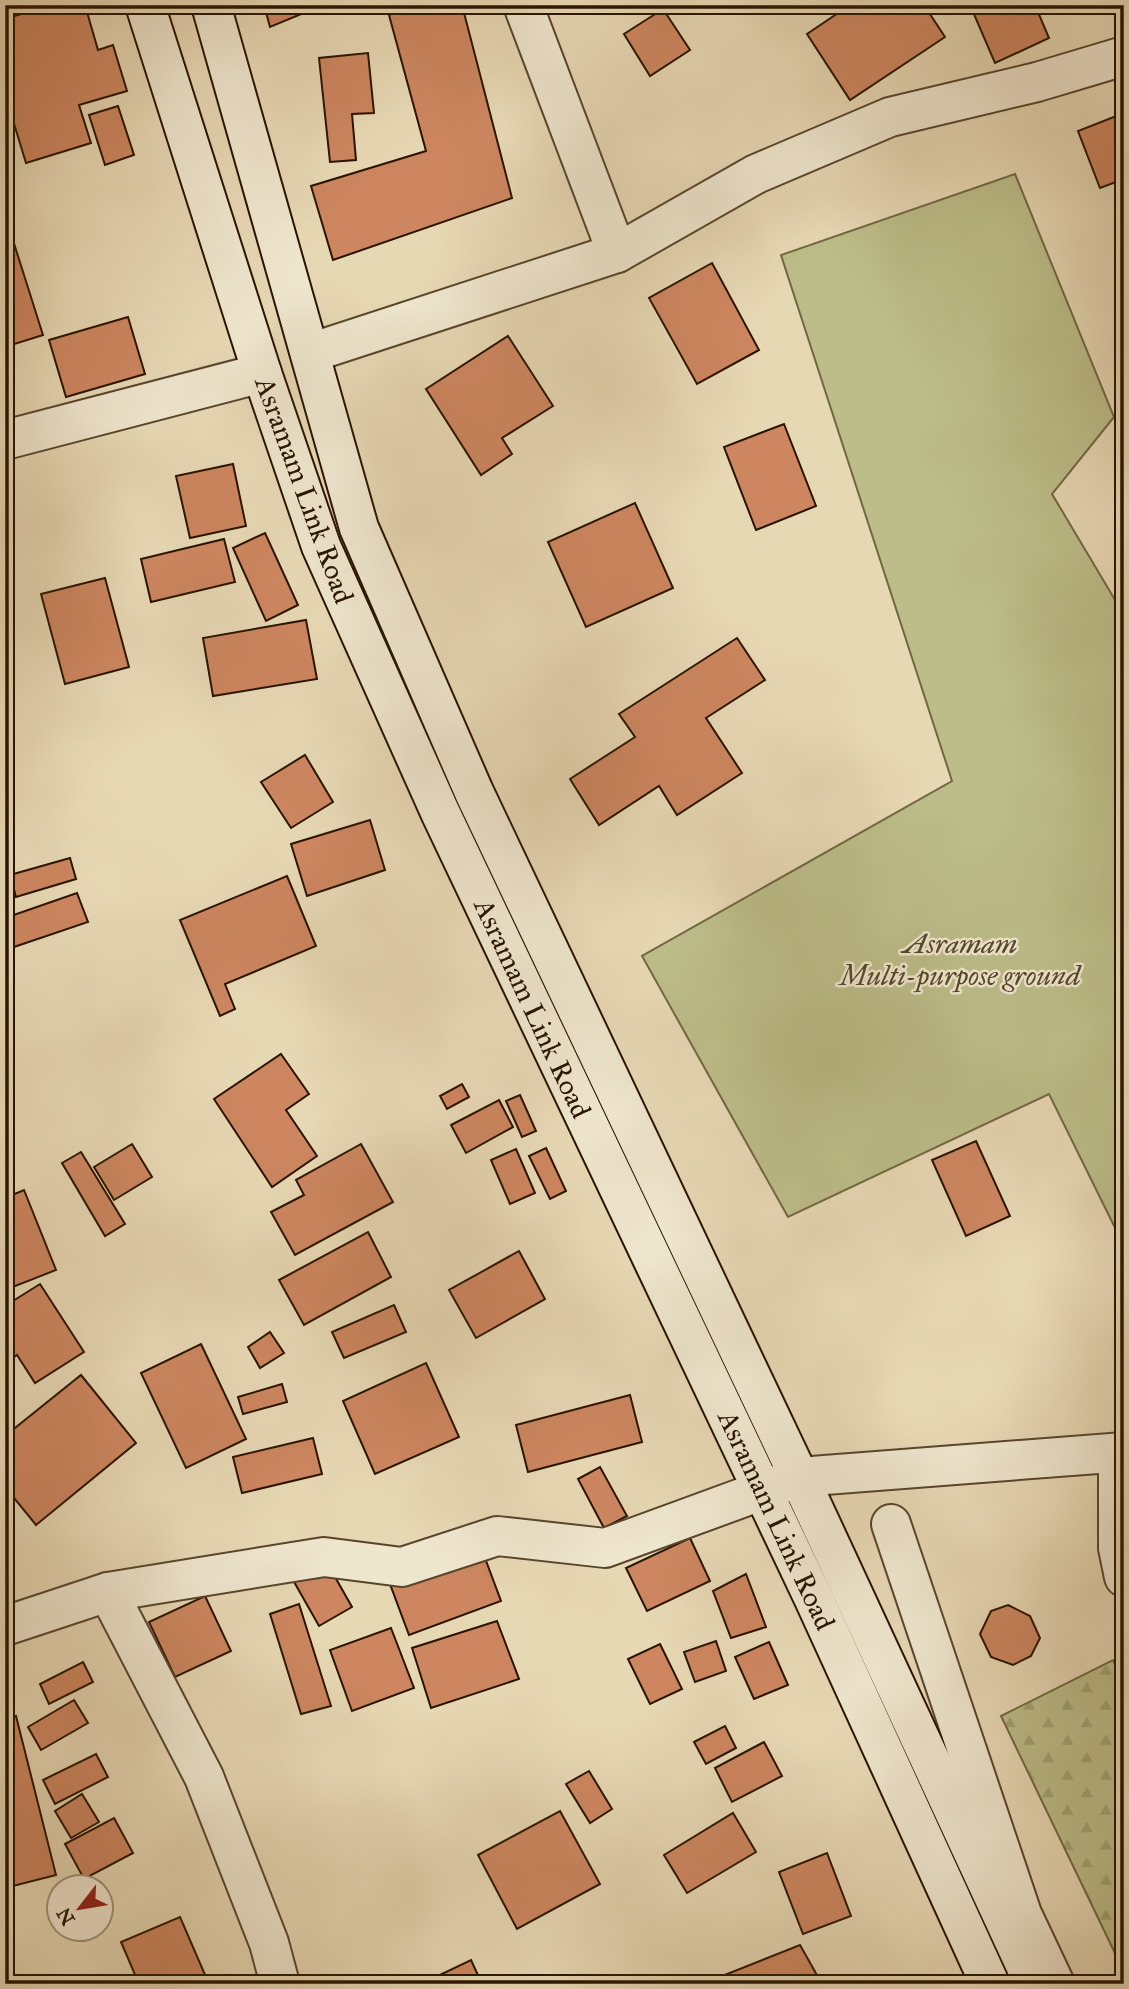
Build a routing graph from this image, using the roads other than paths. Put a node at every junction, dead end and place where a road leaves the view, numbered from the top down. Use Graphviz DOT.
graph roads {
  1 [pos="145,5"];
  2 [pos="211,5"];
  3 [pos="523,5"];
  4 [pos="1124,56"];
  5 [pos="617,253"];
  6 [pos="310,353"];
  7 [pos="262,373"];
  8 [pos="5,440"];
  9 [pos="1121,1453"];
  10 [pos="799,1477"];
  11 [pos="763,1490"];
  12 [pos="891,1524"];
  13 [pos="1124,1577"];
  14 [pos="108,1592"];
  15 [pos="6,1625"];
  16 [pos="280,1984"];
  17 [pos="990,1984"];
  18 [pos="1034,1984"];
  19 [pos="1055,1984"];
  1 -- 7 [label="main road, Asramam Link Road"];
  2 -- 6 [label="main road, Asramam Link Road"];
  3 -- 5 [label="main road"];
  4 -- 5 [label="main road"];
  5 -- 6 [label="main road"];
  6 -- 10 [label="main road, Asramam Link Road"];
  7 -- 8 [label="main road"];
  7 -- 11 [label="main road, Asramam Link Road"];
  9 -- 10 [label="main road"];
  9 -- 13 [label="main road"];
  10 -- 11 [label="main road"];
  10 -- 18 [label="main road, Asramam Link Road"];
  11 -- 14 [label="main road"];
  11 -- 17 [label="main road, Asramam Link Road"];
  12 -- 19 [label="main road"];
  14 -- 15 [label="main road"];
  14 -- 16 [label="main road"];
}
